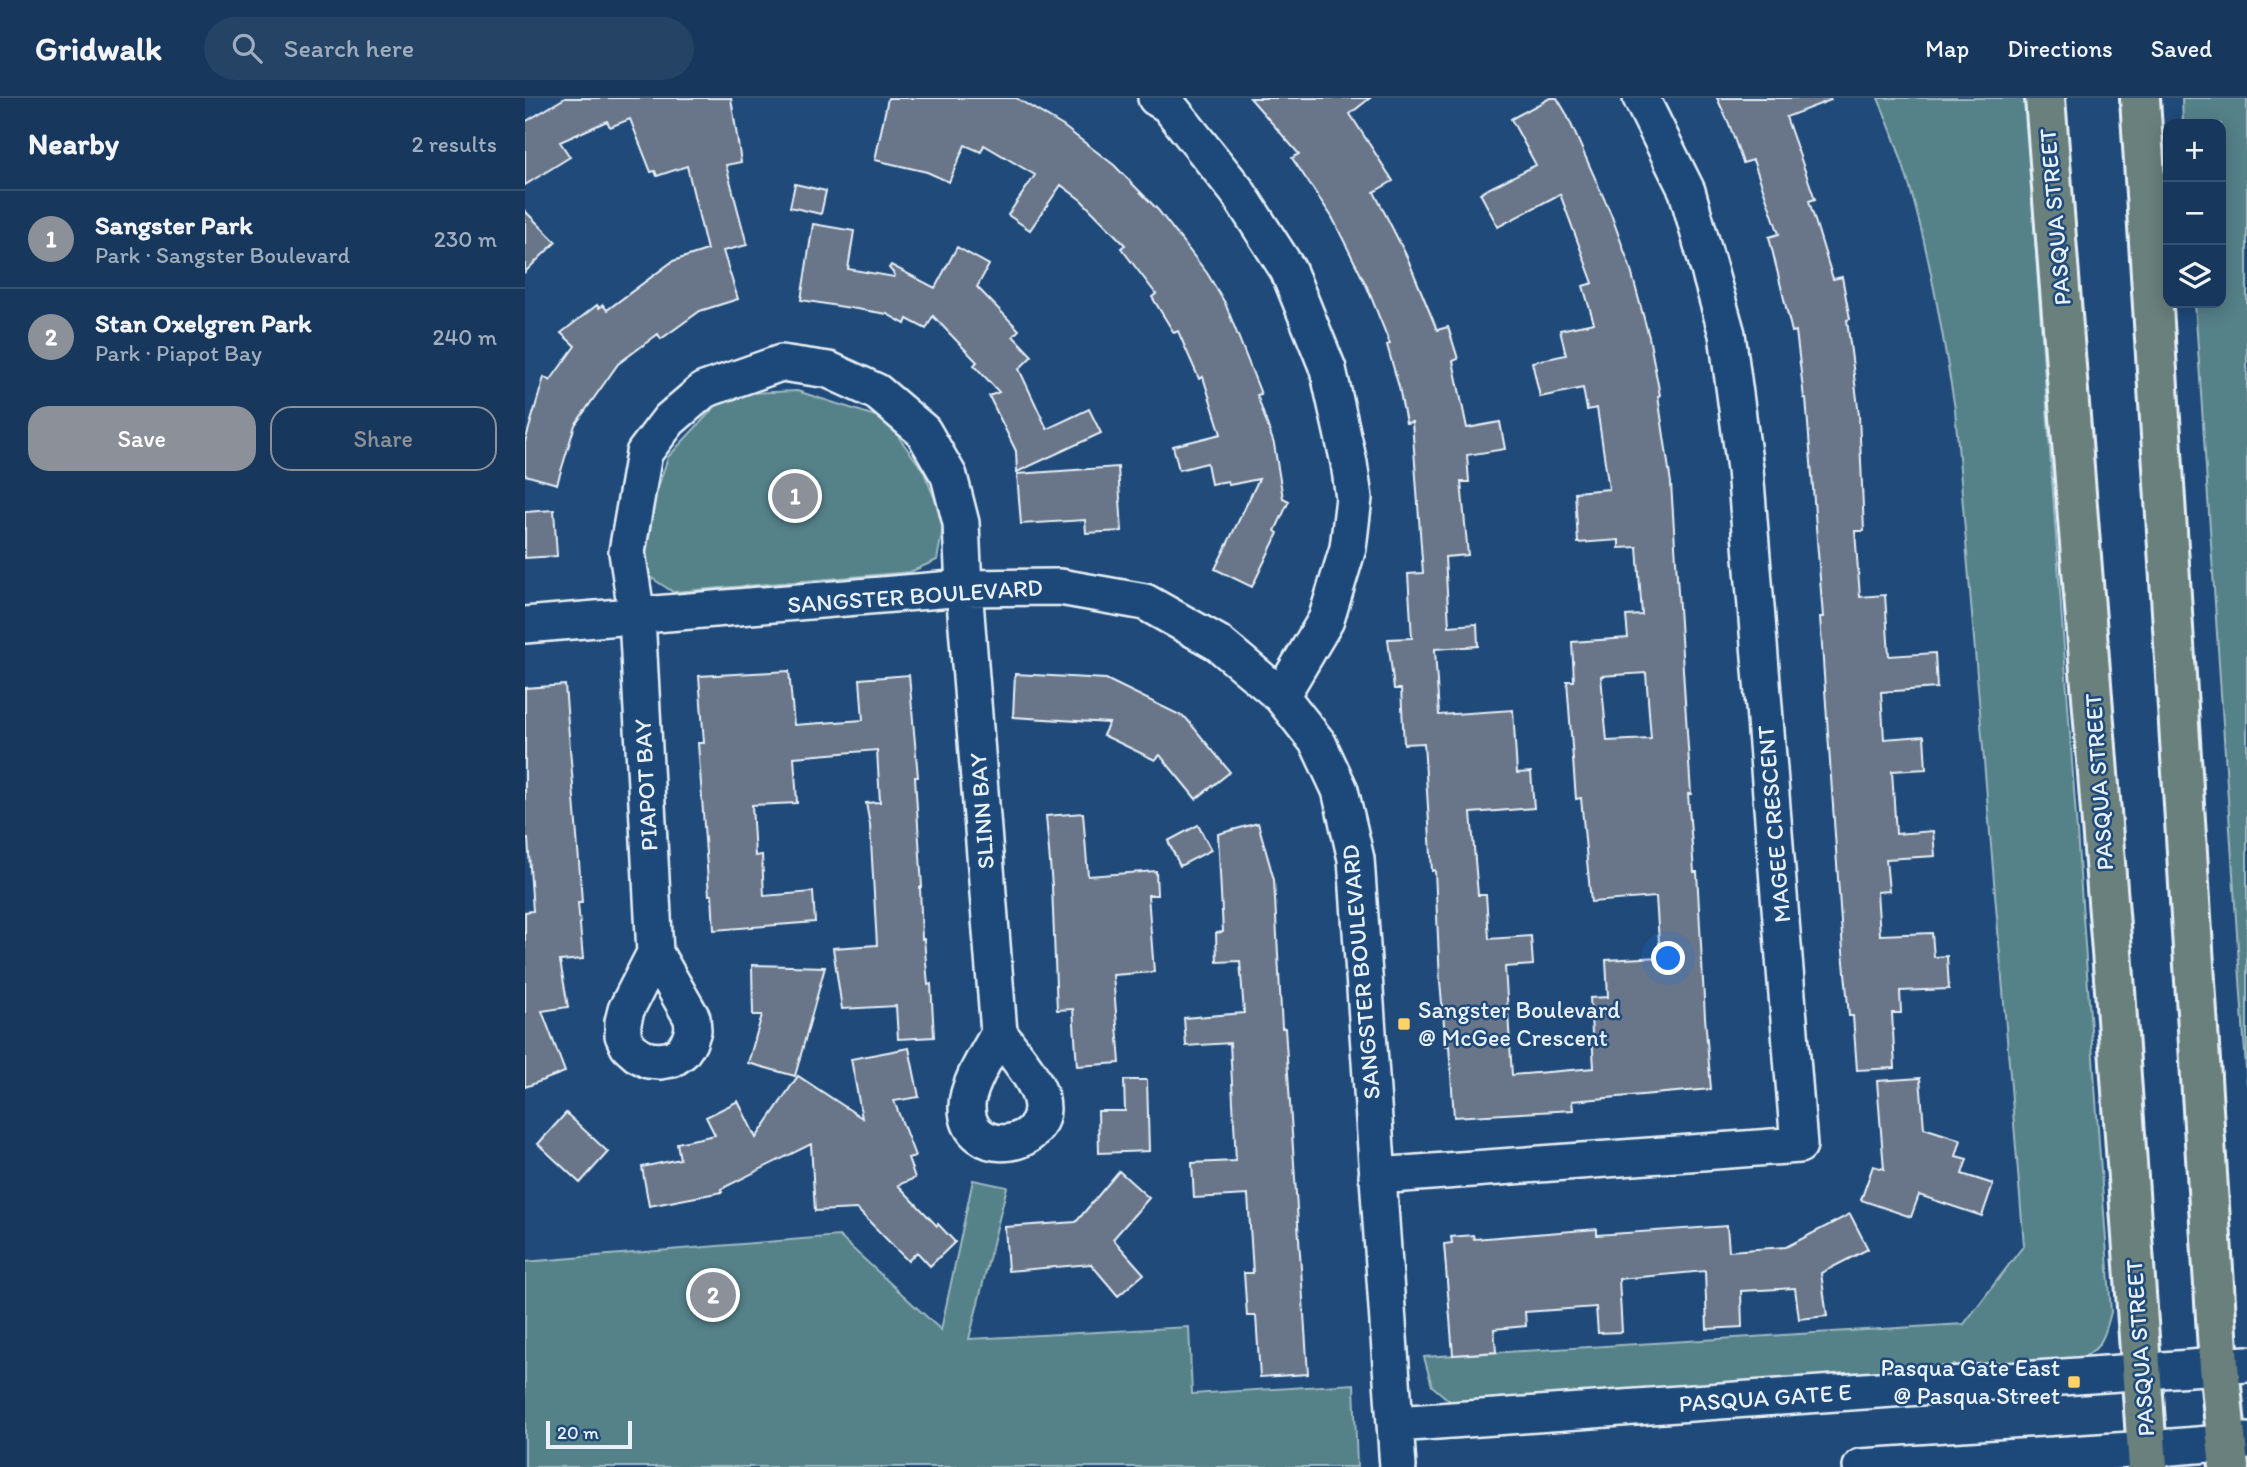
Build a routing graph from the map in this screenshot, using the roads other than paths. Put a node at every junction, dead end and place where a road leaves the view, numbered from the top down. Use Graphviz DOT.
graph roads {
  1 [pos="1641,98"];
  2 [pos="2045,98"];
  3 [pos="2140,98"];
  4 [pos="1166,100"];
  5 [pos="964,588"];
  6 [pos="637,617"];
  7 [pos="525,625"];
  8 [pos="1280,696"];
  9 [pos="655,953"];
  10 [pos="999,1033"];
  11 [pos="1377,1177"];
  12 [pos="2233,1365"];
  13 [pos="2143,1371"];
  14 [pos="1395,1424"];
  15 [pos="2234,1450"];
  16 [pos="2147,1458"];
  17 [pos="1398,1467"];
  18 [pos="1860,1467"];
  1 -- 11 [label="street, MAGEE CRESCENT"];
  2 -- 13 [label="main road, PASQUA STREET"];
  3 -- 12 [label="main road"];
  4 -- 8 [label="street"];
  5 -- 6 [label="street, SANGSTER BOULEVARD"];
  5 -- 6 [label="street, SLINN BAY"];
  5 -- 8 [label="street, SANGSTER BOULEVARD"];
  5 -- 10 [label="street, SLINN BAY"];
  6 -- 7 [label="street, SANGSTER BOULEVARD"];
  6 -- 9 [label="street, PIAPOT BAY"];
  8 -- 11 [label="street, SANGSTER BOULEVARD"];
  11 -- 14 [label="street, SANGSTER BOULEVARD"];
  12 -- 13 [label="street, PASQUA GATE E"];
  12 -- 15 [label="main road"];
  13 -- 14 [label="street, PASQUA GATE E"];
  13 -- 16 [label="main road, PASQUA STREET"];
  14 -- 17 [label="street, SANGSTER BOULEVARD"];
  15 -- 16 [label="street"];
  16 -- 18 [label="street"];
}
